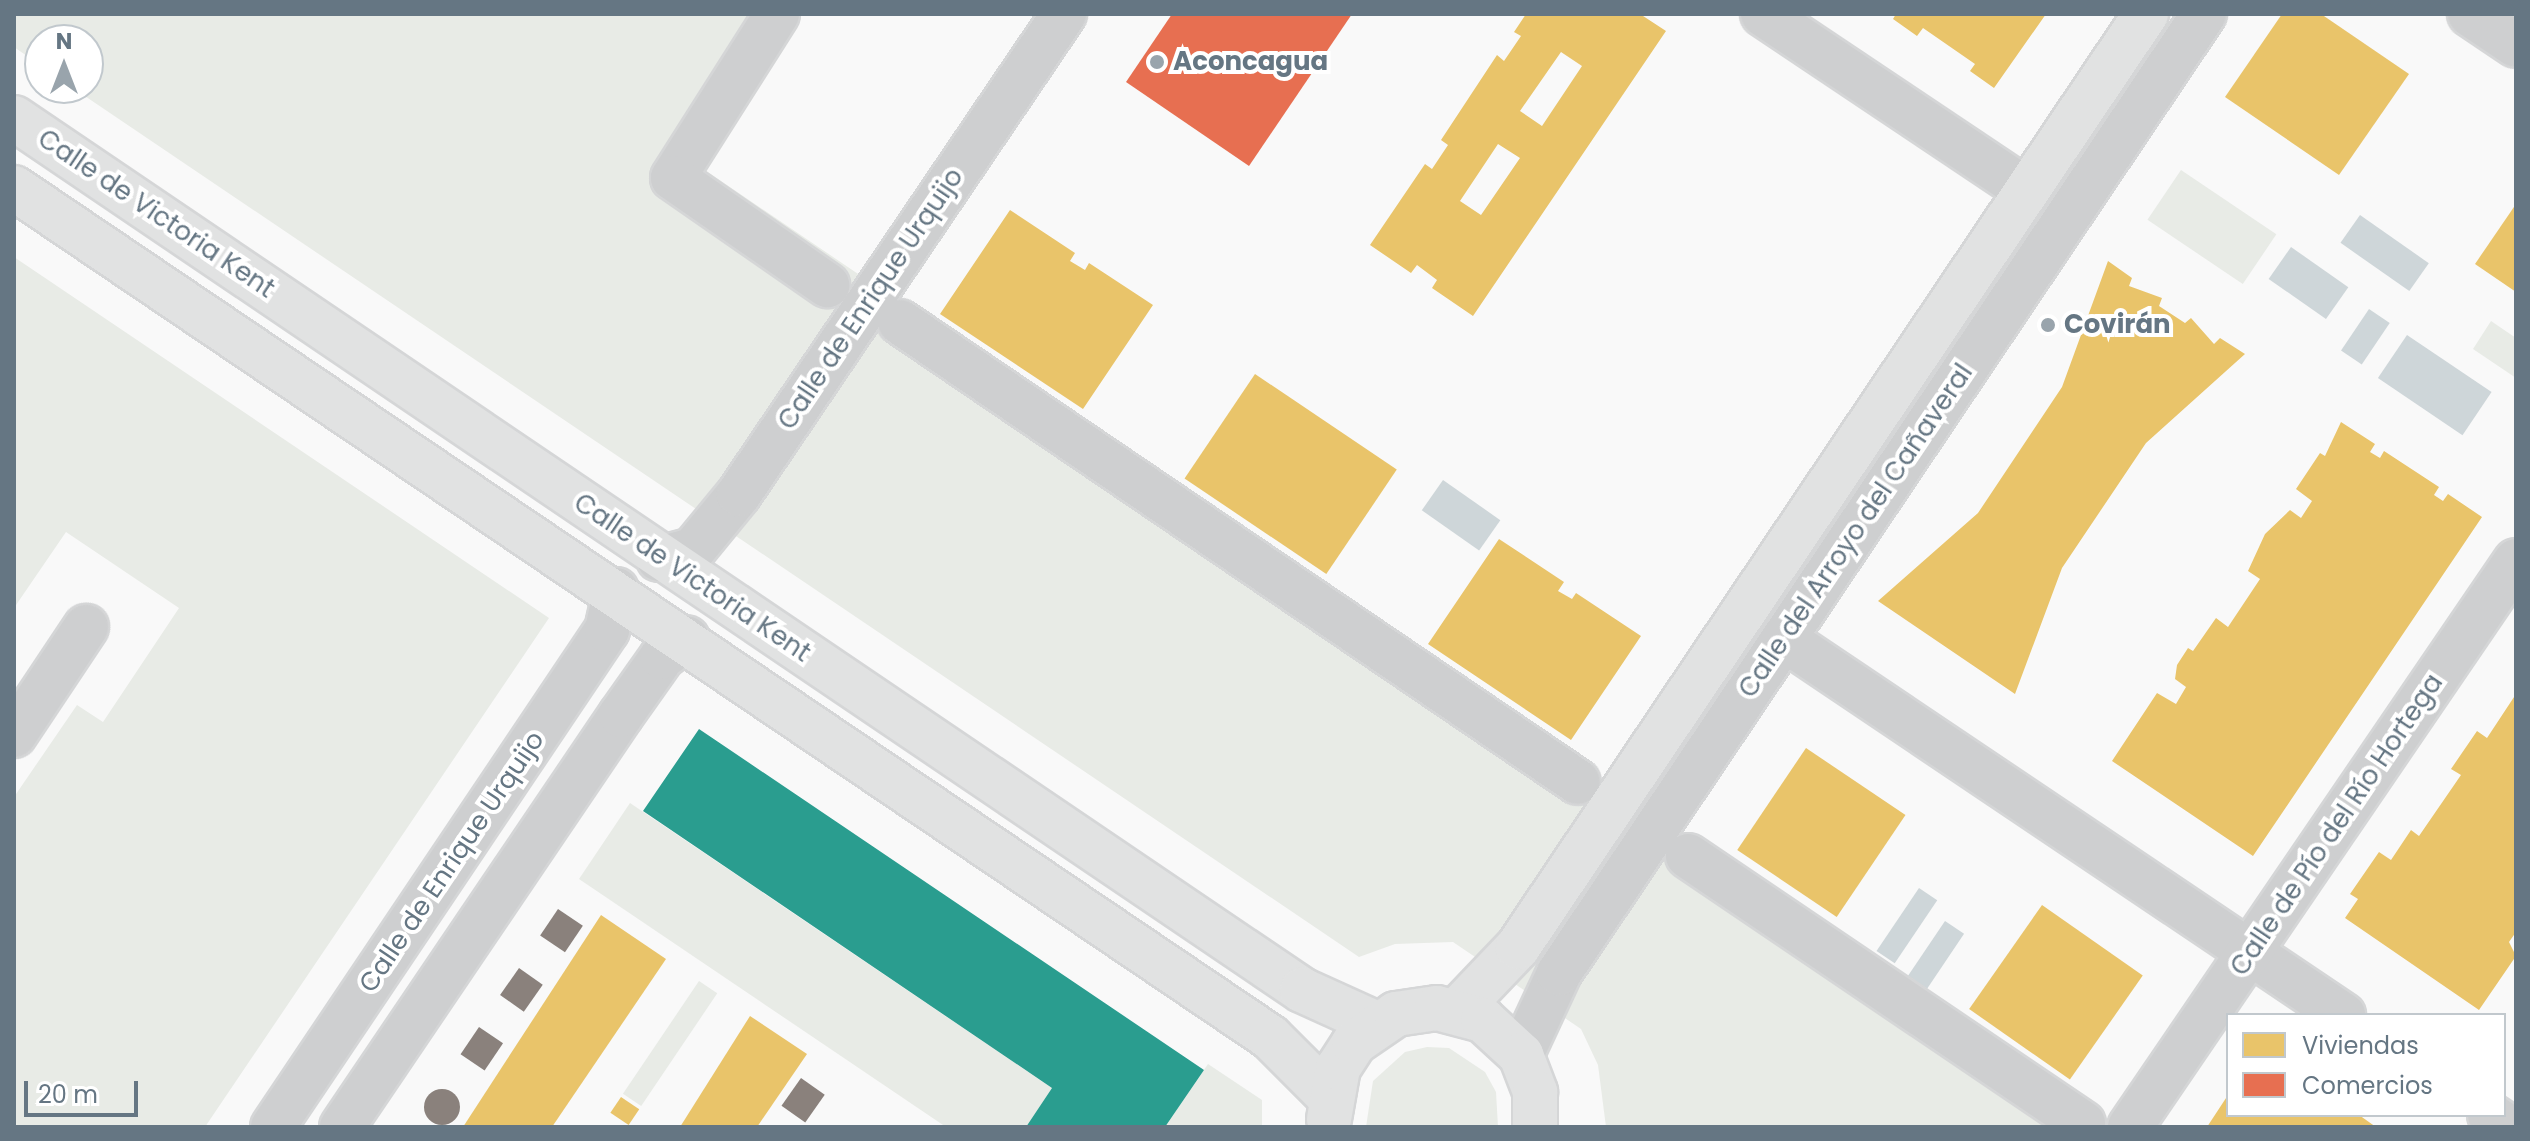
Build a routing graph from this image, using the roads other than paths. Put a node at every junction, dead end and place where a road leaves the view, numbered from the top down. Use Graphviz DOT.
graph roads {
  1 [pos="777,14"];
  2 [pos="1064,14"];
  3 [pos="1763,14"];
  4 [pos="2146,14"];
  5 [pos="2204,14"];
  6 [pos="2470,14"];
  7 [pos="2516,45"];
  8 [pos="14,118"];
  9 [pos="14,188"];
  10 [pos="2026,190"];
  11 [pos="827,285"];
  12 [pos="900,322"];
  13 [pos="659,559"];
  14 [pos="2516,561"];
  15 [pos="616,590"];
  16 [pos="86,627"];
  17 [pos="687,638"];
  18 [pos="1784,639"];
  19 [pos="14,735"];
  20 [pos="1578,782"];
  21 [pos="1688,856"];
  22 [pos="2249,954"];
  23 [pos="1458,1010"];
  24 [pos="2340,1013"];
  25 [pos="1377,1024"];
  26 [pos="1521,1055"];
  27 [pos="1330,1112"];
  28 [pos="2083,1123"];
  29 [pos="273,1127"];
  30 [pos="342,1127"];
  31 [pos="1535,1127"];
  32 [pos="2130,1127"];
  1 -- 11 [label="street"];
  2 -- 13 [label="street, Calle de Enrique Urquijo"];
  3 -- 10 [label="street"];
  4 -- 10 [label="main road, Calle del Arroyo del Cañaveral"];
  5 -- 18 [label="street, Calle del Arroyo del Cañaveral"];
  6 -- 7 [label="street"];
  8 -- 13 [label="main road, Calle de Victoria Kent"];
  9 -- 15 [label="main road, Calle de Victoria Kent"];
  10 -- 23 [label="main road, Calle del Arroyo del Cañaveral"];
  12 -- 20 [label="street"];
  13 -- 25 [label="main road, Calle de Victoria Kent"];
  14 -- 22 [label="street, Calle de Pío del Río Hortega"];
  15 -- 17 [label="main road, Calle de Victoria Kent"];
  15 -- 29 [label="street, Calle de Enrique Urquijo"];
  16 -- 19 [label="street"];
  17 -- 27 [label="main road, Calle de Victoria Kent"];
  17 -- 30 [label="street"];
  18 -- 22 [label="street"];
  18 -- 26 [label="street, Calle del Arroyo del Cañaveral"];
  21 -- 28 [label="street"];
  22 -- 24 [label="street"];
  22 -- 32 [label="street, Calle de Pío del Río Hortega"];
  23 -- 25 [label="main road"];
  23 -- 26 [label="main road"];
  25 -- 27 [label="main road"];
  26 -- 31 [label="main road"];
}
